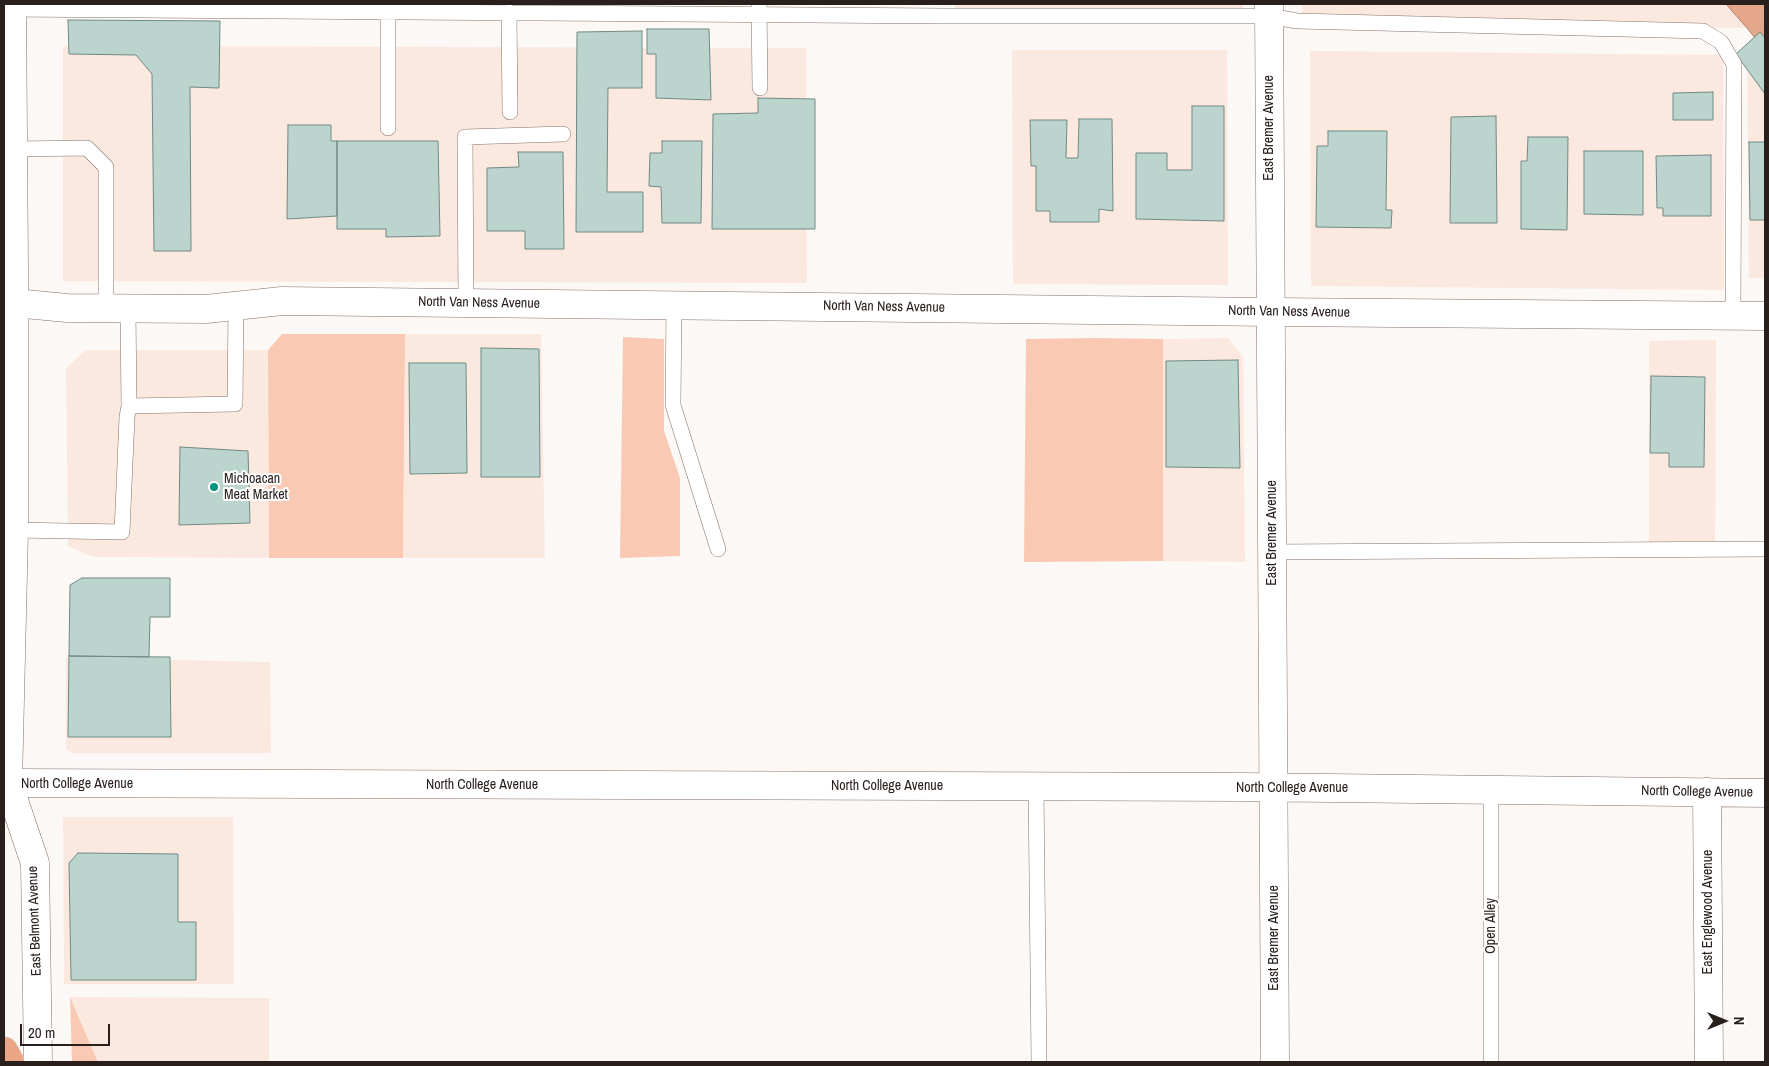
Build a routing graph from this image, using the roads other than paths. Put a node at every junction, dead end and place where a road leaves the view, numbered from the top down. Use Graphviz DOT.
graph roads {
  1 [pos="9,7"];
  2 [pos="217,7"];
  3 [pos="301,7"];
  4 [pos="759,9"];
  5 [pos="942,10"];
  6 [pos="1269,10"];
  7 [pos="388,12"];
  8 [pos="510,12"];
  9 [pos="8,85"];
  10 [pos="760,88"];
  11 [pos="510,112"];
  12 [pos="388,128"];
  13 [pos="563,134"];
  14 [pos="14,149"];
  15 [pos="9,302"];
  16 [pos="466,302"];
  17 [pos="674,305"];
  18 [pos="236,306"];
  19 [pos="117,308"];
  20 [pos="1270,312"];
  21 [pos="1733,316"];
  22 [pos="1765,316"];
  23 [pos="129,406"];
  24 [pos="14,530"];
  25 [pos="1765,549"];
  26 [pos="718,550"];
  27 [pos="1272,552"];
  28 [pos="1036,787"];
  29 [pos="1273,787"];
  30 [pos="1491,789"];
  31 [pos="6,791"];
  32 [pos="1707,792"];
  33 [pos="1765,792"];
  34 [pos="4,1051"];
  35 [pos="10,1062"];
  36 [pos="38,1062"];
  37 [pos="1039,1062"];
  38 [pos="1275,1062"];
  39 [pos="1491,1062"];
  40 [pos="1709,1062"];
  1 -- 2 [label="lane"];
  1 -- 9 [label="street, East Belmont Avenue"];
  2 -- 3 [label="lane"];
  3 -- 7 [label="lane"];
  4 -- 5 [label="lane"];
  4 -- 8 [label="lane"];
  4 -- 10 [label="lane"];
  5 -- 6 [label="lane"];
  6 -- 20 [label="street, East Bremer Avenue"];
  6 -- 21 [label="lane"];
  7 -- 8 [label="lane"];
  7 -- 12 [label="lane"];
  8 -- 11 [label="lane"];
  9 -- 14 [label="street, East Belmont Avenue"];
  13 -- 16 [label="lane"];
  14 -- 15 [label="street, East Belmont Avenue"];
  14 -- 19 [label="lane"];
  15 -- 19 [label="street, North Van Ness Avenue"];
  15 -- 24 [label="street, East Belmont Avenue"];
  16 -- 17 [label="street, North Van Ness Avenue"];
  16 -- 18 [label="street, North Van Ness Avenue"];
  17 -- 20 [label="street, North Van Ness Avenue"];
  17 -- 26 [label="lane"];
  18 -- 19 [label="street, North Van Ness Avenue"];
  18 -- 23 [label="lane"];
  19 -- 23 [label="lane"];
  20 -- 21 [label="street, North Van Ness Avenue"];
  20 -- 27 [label="street, East Bremer Avenue"];
  21 -- 22 [label="street, North Van Ness Avenue"];
  23 -- 24 [label="lane"];
  24 -- 31 [label="street, East Belmont Avenue"];
  25 -- 27 [label="lane"];
  27 -- 29 [label="street, East Bremer Avenue"];
  28 -- 29 [label="street, North College Avenue"];
  28 -- 31 [label="street, North College Avenue"];
  28 -- 37 [label="lane"];
  29 -- 30 [label="street, North College Avenue"];
  29 -- 38 [label="street, East Bremer Avenue"];
  30 -- 32 [label="street, North College Avenue"];
  30 -- 39 [label="lane, Open Alley"];
  31 -- 36 [label="street, East Belmont Avenue"];
  32 -- 33 [label="street, North College Avenue"];
  32 -- 40 [label="street, East Englewood Avenue"];
  34 -- 35 [label="highway"];
}
